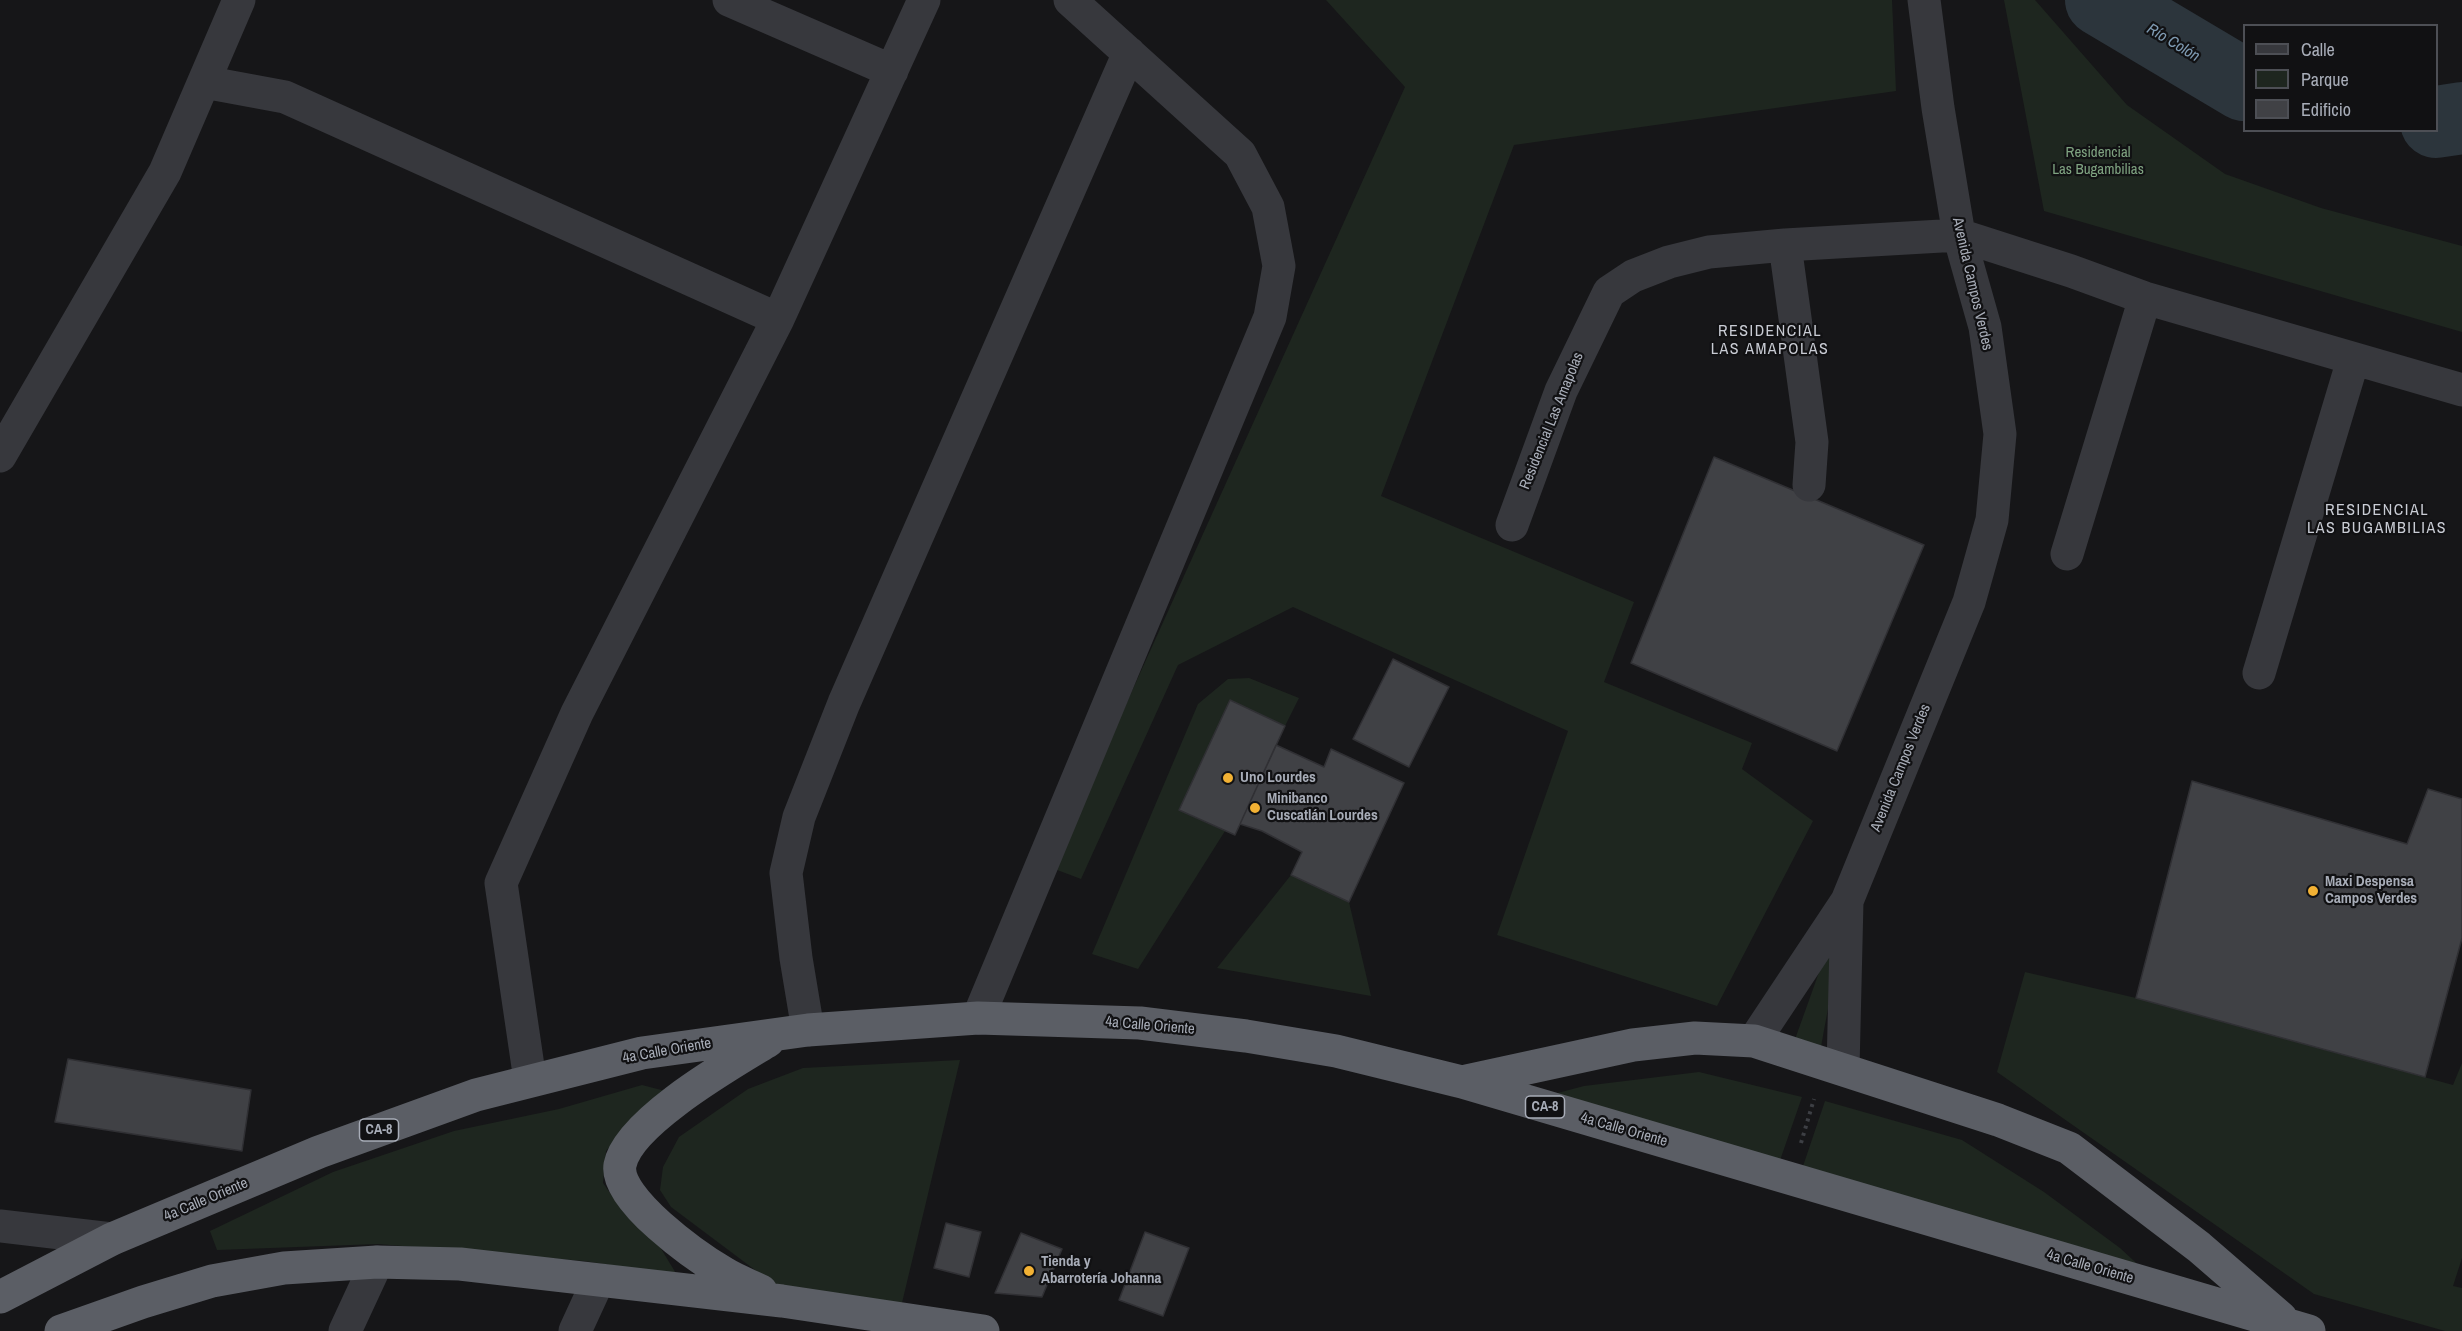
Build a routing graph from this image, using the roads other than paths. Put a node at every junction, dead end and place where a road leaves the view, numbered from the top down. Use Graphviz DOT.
graph roads {
  1 [pos="240,0"];
  2 [pos="729,0"];
  3 [pos="924,0"];
  4 [pos="1070,0"];
  5 [pos="1924,0"];
  6 [pos="1129,53"];
  7 [pos="892,71"];
  8 [pos="204,82"];
  9 [pos="1959,235"];
  10 [pos="1785,244"];
  11 [pos="2145,298"];
  12 [pos="778,319"];
  13 [pos="2353,360"];
  14 [pos="2462,390"];
  15 [pos="0,456"];
  16 [pos="1809,485"];
  17 [pos="1512,525"];
  18 [pos="2067,554"];
  19 [pos="2259,673"];
  20 [pos="1847,901"];
  21 [pos="978,1018"];
  22 [pos="794,1032"];
  23 [pos="1754,1041"];
  24 [pos="1843,1069"];
  25 [pos="530,1080"];
  26 [pos="1462,1082"];
  27 [pos="0,1226"];
  28 [pos="112,1239"];
  29 [pos="377,1262"];
  30 [pos="598,1281"];
  31 [pos="0,1297"];
  32 [pos="782,1301"];
  33 [pos="837,1320"];
  34 [pos="2299,1328"];
  35 [pos="61,1331"];
  36 [pos="345,1331"];
  37 [pos="575,1331"];
  38 [pos="983,1331"];
  1 -- 8 [label="street"];
  2 -- 7 [label="street"];
  3 -- 7 [label="street"];
  4 -- 6 [label="street"];
  5 -- 9 [label="street, Avenida Campos Verdes"];
  6 -- 21 [label="street"];
  6 -- 22 [label="street"];
  7 -- 12 [label="street"];
  8 -- 12 [label="street"];
  8 -- 15 [label="street"];
  9 -- 10 [label="street, Residencial Las Amapolas"];
  9 -- 11 [label="street"];
  9 -- 20 [label="street, Avenida Campos Verdes"];
  10 -- 16 [label="street"];
  10 -- 17 [label="street, Residencial Las Amapolas"];
  11 -- 13 [label="street"];
  11 -- 18 [label="street"];
  12 -- 25 [label="street"];
  13 -- 14 [label="street"];
  13 -- 19 [label="street"];
  20 -- 23 [label="street, Avenida Campos Verdes"];
  20 -- 24 [label="street, Avenida Campos Verdes"];
  21 -- 22 [label="highway, 4a Calle Oriente / CA-8"];
  21 -- 26 [label="highway, 4a Calle Oriente / CA-8"];
  22 -- 25 [label="highway, 4a Calle Oriente / CA-8"];
  22 -- 32 [label="highway"];
  23 -- 24 [label="highway"];
  23 -- 26 [label="highway"];
  24 -- 34 [label="highway"];
  25 -- 28 [label="highway, 4a Calle Oriente / CA-8"];
  26 -- 34 [label="highway, 4a Calle Oriente / CA-8"];
  27 -- 28 [label="street"];
  28 -- 31 [label="highway, 4a Calle Oriente / CA-8"];
  29 -- 30 [label="highway"];
  29 -- 35 [label="highway"];
  29 -- 36 [label="street"];
  30 -- 32 [label="highway"];
  30 -- 37 [label="street"];
  32 -- 33 [label="highway"];
  33 -- 38 [label="highway"];
}
